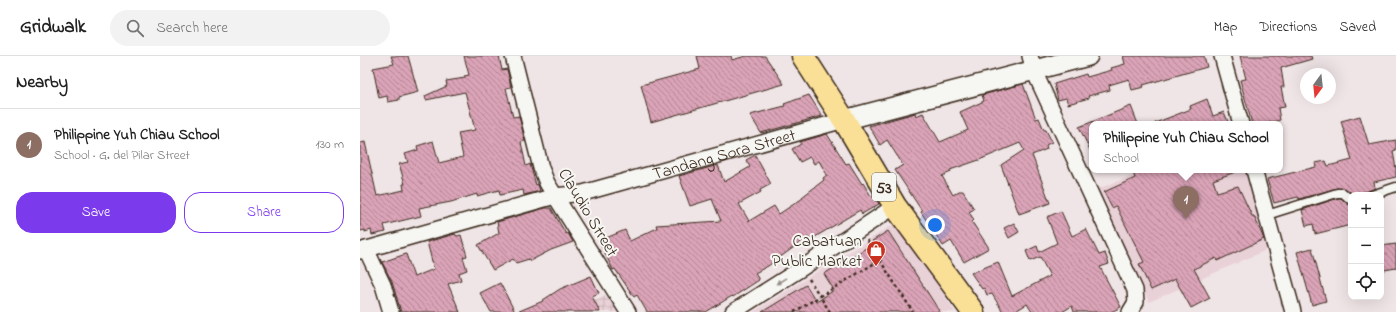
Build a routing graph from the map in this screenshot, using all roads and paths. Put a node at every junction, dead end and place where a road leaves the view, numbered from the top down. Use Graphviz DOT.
graph roads {
  1 [pos="513,56"];
  2 [pos="802,56"];
  3 [pos="1088,56"];
  4 [pos="1222,56"];
  5 [pos="1032,63"];
  6 [pos="844,120"];
  7 [pos="1240,121"];
  8 [pos="1255,173"];
  9 [pos="1396,187"];
  10 [pos="1381,192"];
  11 [pos="555,196"];
  12 [pos="1348,197"];
  13 [pos="895,206"];
  14 [pos="1267,215"];
  15 [pos="860,229"];
  16 [pos="363,250"];
  17 [pos="880,260"];
  18 [pos="802,268"];
  19 [pos="820,296"];
  20 [pos="391,312"];
  21 [pos="628,312"];
  22 [pos="733,312"];
  23 [pos="794,312"];
  24 [pos="830,312"];
  25 [pos="914,312"];
  26 [pos="973,312"];
  27 [pos="1130,312"];
  28 [pos="1293,312"];
  1 -- 11 [label="street, Claudio Street"];
  2 -- 6 [label="highway, 53"];
  3 -- 5 [label="street, Tandang Sora Street"];
  4 -- 7 [label="street"];
  5 -- 6 [label="street, Tandang Sora Street"];
  5 -- 27 [label="street"];
  6 -- 11 [label="street, Tandang Sora Street"];
  6 -- 13 [label="highway, 53"];
  8 -- 14 [label="street"];
  9 -- 10 [label="lane"];
  11 -- 16 [label="street, Tandang Sora Street"];
  11 -- 21 [label="street, Claudio Street"];
  12 -- 14 [label="lane"];
  13 -- 15 [label="street"];
  13 -- 26 [label="highway, 53"];
  14 -- 28 [label="street"];
  15 -- 17 [label="path"];
  15 -- 18 [label="street"];
  16 -- 20 [label="street"];
  17 -- 19 [label="path"];
  17 -- 25 [label="path"];
  18 -- 19 [label="path"];
  18 -- 22 [label="street, one-way"];
  19 -- 23 [label="path"];
  19 -- 24 [label="path"];
}
